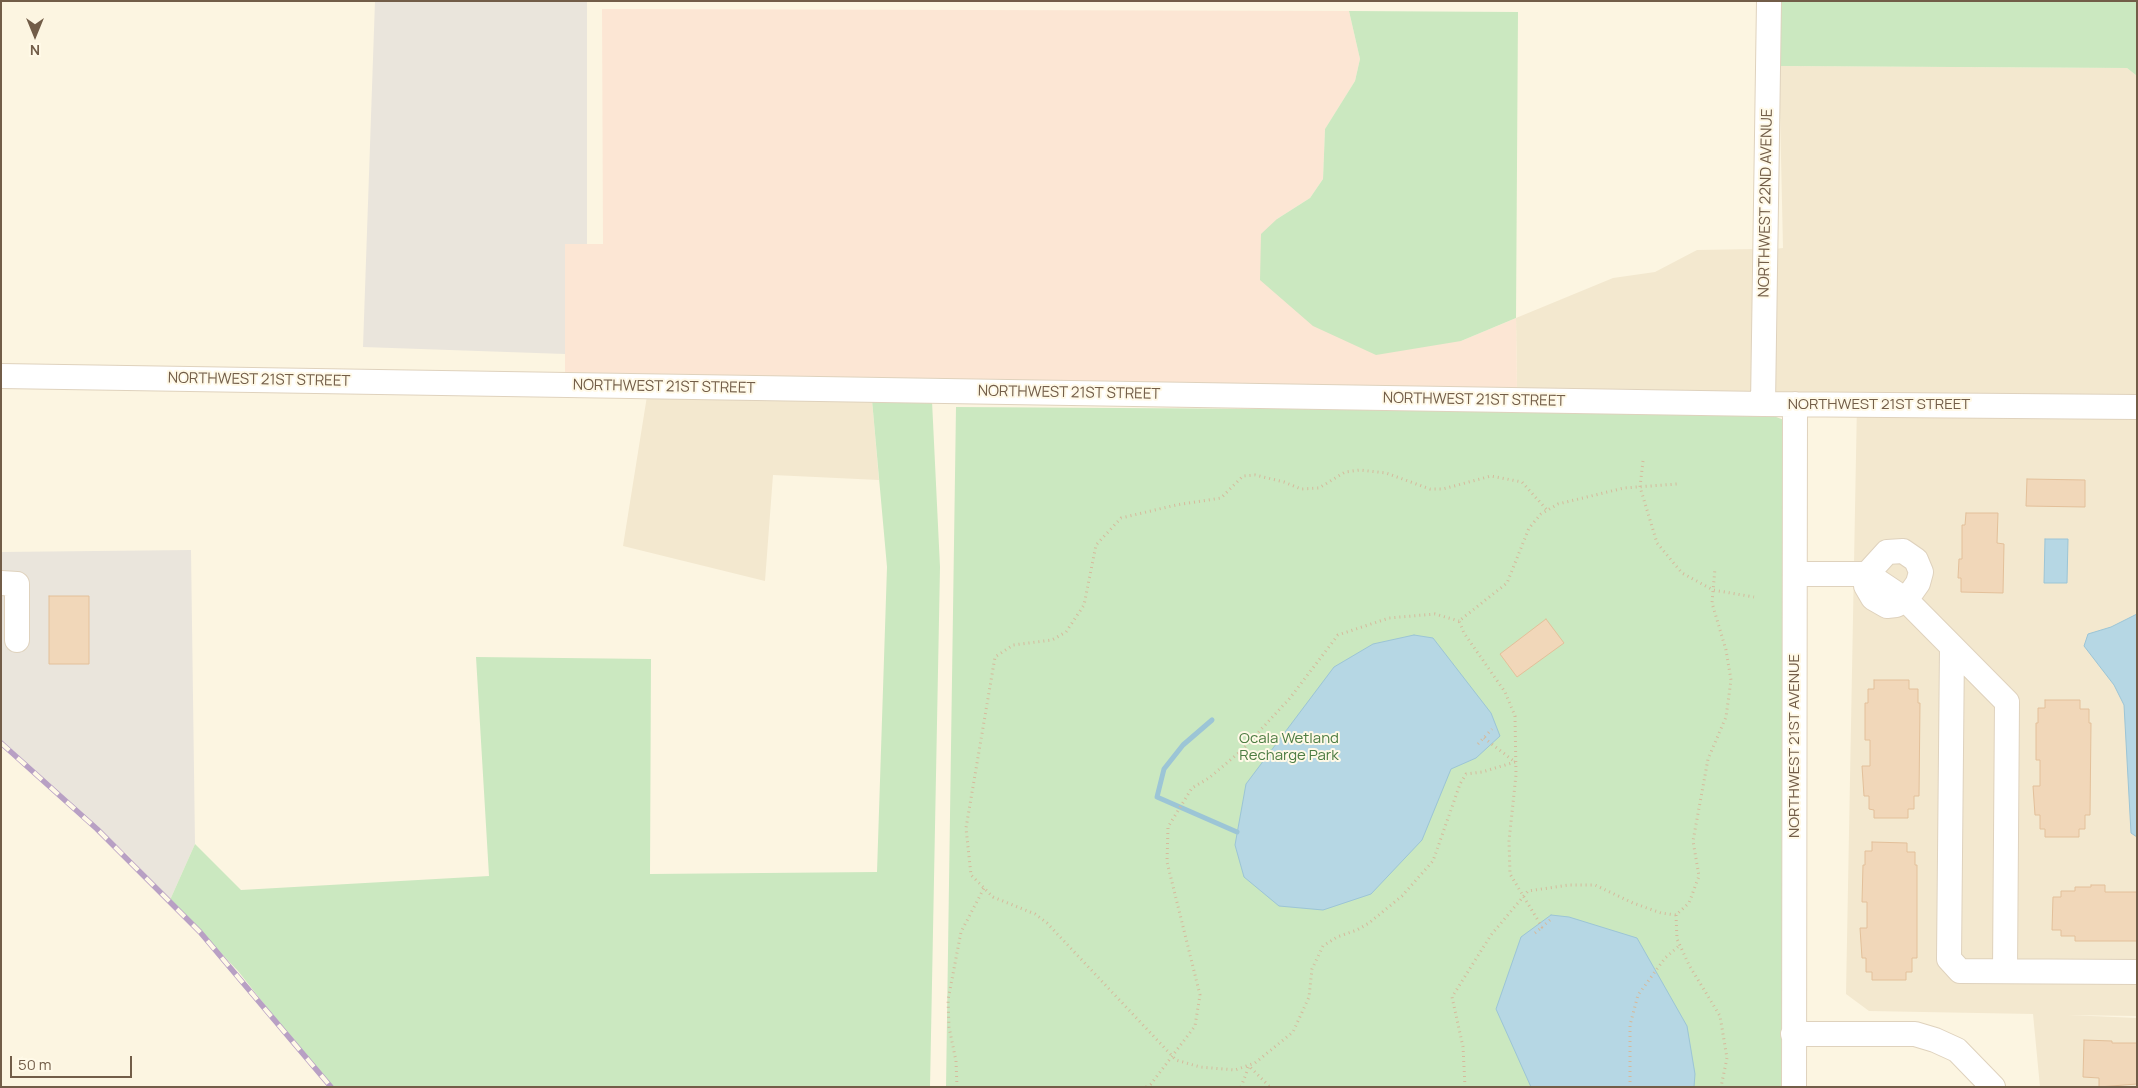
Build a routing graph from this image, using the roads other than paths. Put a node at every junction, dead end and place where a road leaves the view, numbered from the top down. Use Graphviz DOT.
graph roads {
  1 [pos="1769,1"];
  2 [pos="1,376"];
  3 [pos="1764,404"];
  4 [pos="1795,404"];
  5 [pos="2137,407"];
  6 [pos="1795,574"];
  7 [pos="1868,574"];
  8 [pos="1,583"];
  9 [pos="1906,600"];
  10 [pos="17,640"];
  11 [pos="1952,647"];
  12 [pos="2005,970"];
  13 [pos="2137,972"];
  14 [pos="1793,1034"];
  15 [pos="1794,1087"];
  16 [pos="1993,1087"];
  1 -- 3 [label="street, NORTHWEST 22ND AVENUE"];
  2 -- 3 [label="street, NORTHWEST 21ST STREET"];
  3 -- 4 [label="street, NORTHWEST 21ST STREET"];
  4 -- 5 [label="street, NORTHWEST 21ST STREET"];
  4 -- 6 [label="street, NORTHWEST 21ST AVENUE"];
  6 -- 7 [label="street"];
  6 -- 14 [label="street, NORTHWEST 21ST AVENUE"];
  7 -- 9 [label="street"];
  7 -- 9 [label="street"];
  8 -- 10 [label="street"];
  9 -- 11 [label="street"];
  11 -- 12 [label="street"];
  11 -- 12 [label="street"];
  12 -- 13 [label="street"];
  14 -- 15 [label="street, NORTHWEST 21ST AVENUE"];
  14 -- 16 [label="street"];
}
